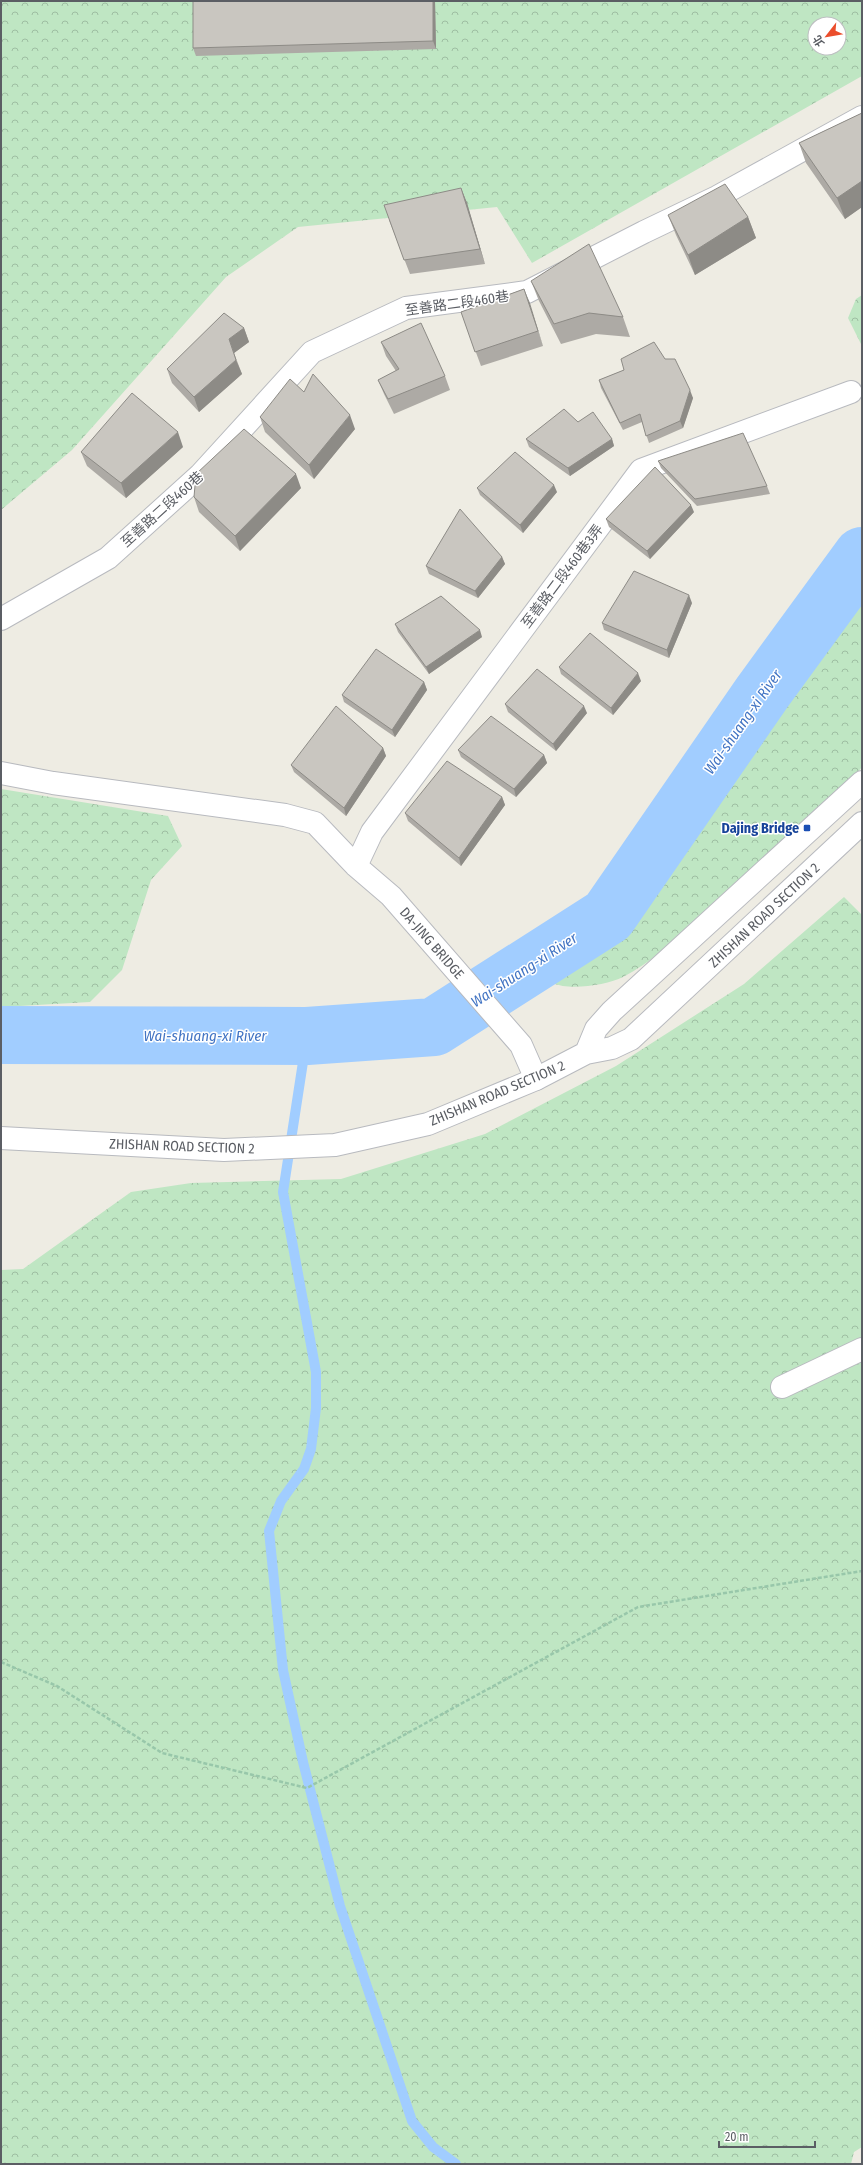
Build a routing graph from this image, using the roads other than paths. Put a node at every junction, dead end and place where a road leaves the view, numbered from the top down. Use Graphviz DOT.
graph roads {
  1 [pos="862,117"];
  2 [pos="851,392"];
  3 [pos="1,619"];
  4 [pos="1,773"];
  5 [pos="862,782"];
  6 [pos="862,823"];
  7 [pos="356,866"];
  8 [pos="586,1053"];
  9 [pos="536,1079"];
  10 [pos="1,1138"];
  11 [pos="862,1349"];
  12 [pos="782,1387"];
  1 -- 3 [label="street, 至善路二段460巷"];
  2 -- 7 [label="street, 至善路二段460巷3弄"];
  4 -- 7 [label="street"];
  5 -- 8 [label="street"];
  6 -- 8 [label="street, ZHISHAN ROAD SECTION 2"];
  7 -- 9 [label="street, DA-JING BRIDGE"];
  8 -- 9 [label="street, ZHISHAN ROAD SECTION 2"];
  9 -- 10 [label="street, ZHISHAN ROAD SECTION 2"];
  11 -- 12 [label="street"];
}
